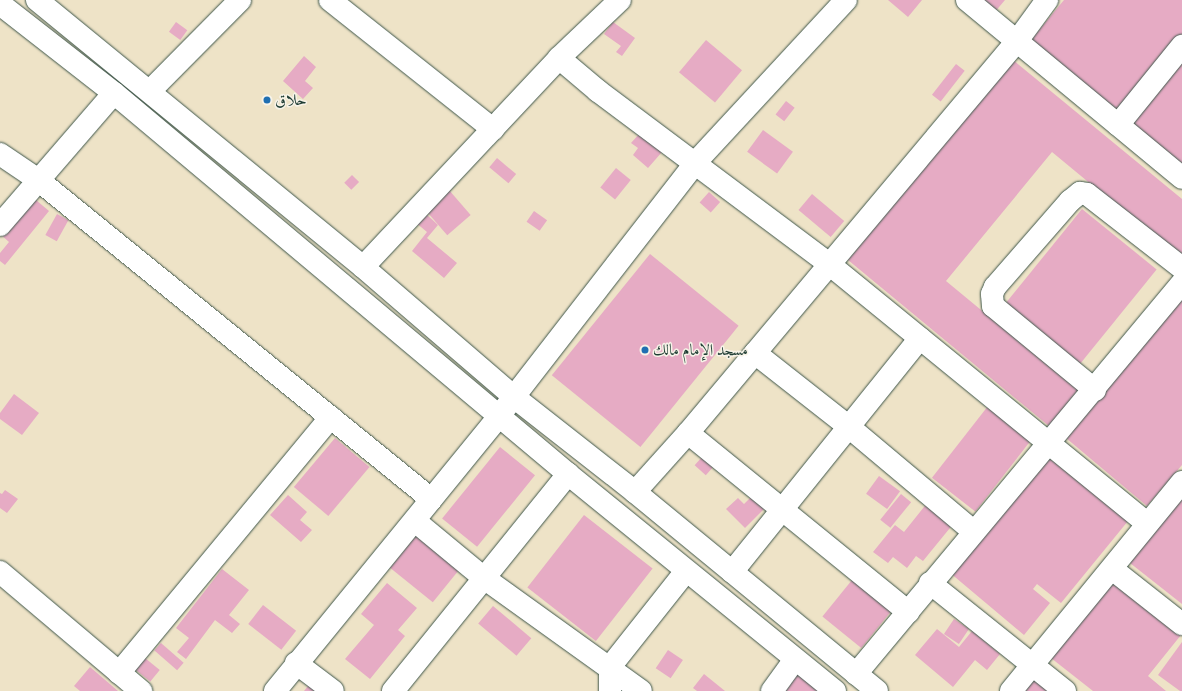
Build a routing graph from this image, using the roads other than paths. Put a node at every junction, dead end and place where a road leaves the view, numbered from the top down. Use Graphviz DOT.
graph roads {
  1 [pos="240,0"];
  2 [pos="330,0"];
  3 [pos="846,0"];
  4 [pos="967,0"];
  5 [pos="1047,0"];
  6 [pos="41,1"];
  7 [pos="611,3"];
  8 [pos="0,4"];
  9 [pos="1017,41"];
  10 [pos="1182,46"];
  11 [pos="559,58"];
  12 [pos="150,91"];
  13 [pos="114,93"];
  14 [pos="1118,125"];
  15 [pos="493,129"];
  16 [pos="0,154"];
  17 [pos="695,163"];
  18 [pos="1182,178"];
  19 [pos="37,179"];
  20 [pos="0,224"];
  21 [pos="829,264"];
  22 [pos="363,268"];
  23 [pos="1182,268"];
  24 [pos="1182,283"];
  25 [pos="920,338"];
  26 [pos="755,353"];
  27 [pos="1095,390"];
  28 [pos="514,397"];
  29 [pos="498,416"];
  30 [pos="331,418"];
  31 [pos="849,426"];
  32 [pos="688,433"];
  33 [pos="1048,444"];
  34 [pos="568,474"];
  35 [pos="1182,482"];
  36 [pos="635,492"];
  37 [pos="431,499"];
  38 [pos="783,509"];
  39 [pos="414,521"];
  40 [pos="1147,523"];
  41 [pos="974,532"];
  42 [pos="1112,568"];
  43 [pos="686,571"];
  44 [pos="0,572"];
  45 [pos="732,572"];
  46 [pos="484,578"];
  47 [pos="930,583"];
  48 [pos="908,612"];
  49 [pos="1182,624"];
  50 [pos="796,659"];
  51 [pos="296,663"];
  52 [pos="1032,664"];
  53 [pos="610,667"];
  54 [pos="119,672"];
  55 [pos="856,674"];
  56 [pos="402,687"];
  57 [pos="141,691"];
  58 [pos="275,691"];
  59 [pos="333,691"];
  60 [pos="610,691"];
  61 [pos="641,691"];
  62 [pos="772,691"];
  63 [pos="835,691"];
  64 [pos="877,691"];
  65 [pos="1011,691"];
  66 [pos="1065,691"];
  1 -- 12 [label="street"];
  2 -- 15 [label="street"];
  3 -- 17 [label="street"];
  4 -- 9 [label="street"];
  5 -- 9 [label="street"];
  6 -- 12 [label="street"];
  7 -- 11 [label="street"];
  8 -- 13 [label="street"];
  9 -- 14 [label="street"];
  9 -- 21 [label="street"];
  10 -- 14 [label="street"];
  11 -- 15 [label="street"];
  11 -- 17 [label="street"];
  12 -- 22 [label="street"];
  13 -- 19 [label="street"];
  13 -- 29 [label="street"];
  14 -- 18 [label="street"];
  15 -- 22 [label="street"];
  16 -- 19 [label="street"];
  17 -- 21 [label="street"];
  17 -- 28 [label="street"];
  19 -- 20 [label="street"];
  19 -- 30 [label="street"];
  21 -- 25 [label="street"];
  21 -- 26 [label="street"];
  22 -- 28 [label="street"];
  23 -- 27 [label="street"];
  24 -- 27 [label="street"];
  25 -- 31 [label="street"];
  25 -- 33 [label="street"];
  26 -- 31 [label="street"];
  26 -- 32 [label="street"];
  27 -- 33 [label="street"];
  28 -- 29 [label="street"];
  28 -- 36 [label="street"];
  29 -- 34 [label="street"];
  29 -- 37 [label="street"];
  30 -- 37 [label="street"];
  30 -- 54 [label="street"];
  31 -- 38 [label="street"];
  31 -- 41 [label="street"];
  32 -- 36 [label="street"];
  32 -- 38 [label="street"];
  33 -- 40 [label="street"];
  33 -- 41 [label="street"];
  34 -- 43 [label="street"];
  34 -- 46 [label="street"];
  35 -- 40 [label="street"];
  36 -- 45 [label="street"];
  37 -- 39 [label="street"];
  38 -- 45 [label="street"];
  38 -- 48 [label="street"];
  39 -- 46 [label="street"];
  39 -- 51 [label="street"];
  40 -- 42 [label="street"];
  41 -- 47 [label="street"];
  42 -- 49 [label="street"];
  42 -- 52 [label="street"];
  43 -- 50 [label="street"];
  43 -- 53 [label="street"];
  44 -- 54 [label="street"];
  45 -- 55 [label="street"];
  46 -- 53 [label="street"];
  46 -- 56 [label="street"];
  47 -- 48 [label="street"];
  47 -- 52 [label="street"];
  48 -- 55 [label="street"];
  50 -- 62 [label="street"];
  50 -- 63 [label="street"];
  51 -- 58 [label="street"];
  51 -- 59 [label="street"];
  52 -- 65 [label="street"];
  52 -- 66 [label="street"];
  53 -- 60 [label="street"];
  53 -- 61 [label="street"];
  54 -- 57 [label="street"];
  55 -- 64 [label="street"];
}
